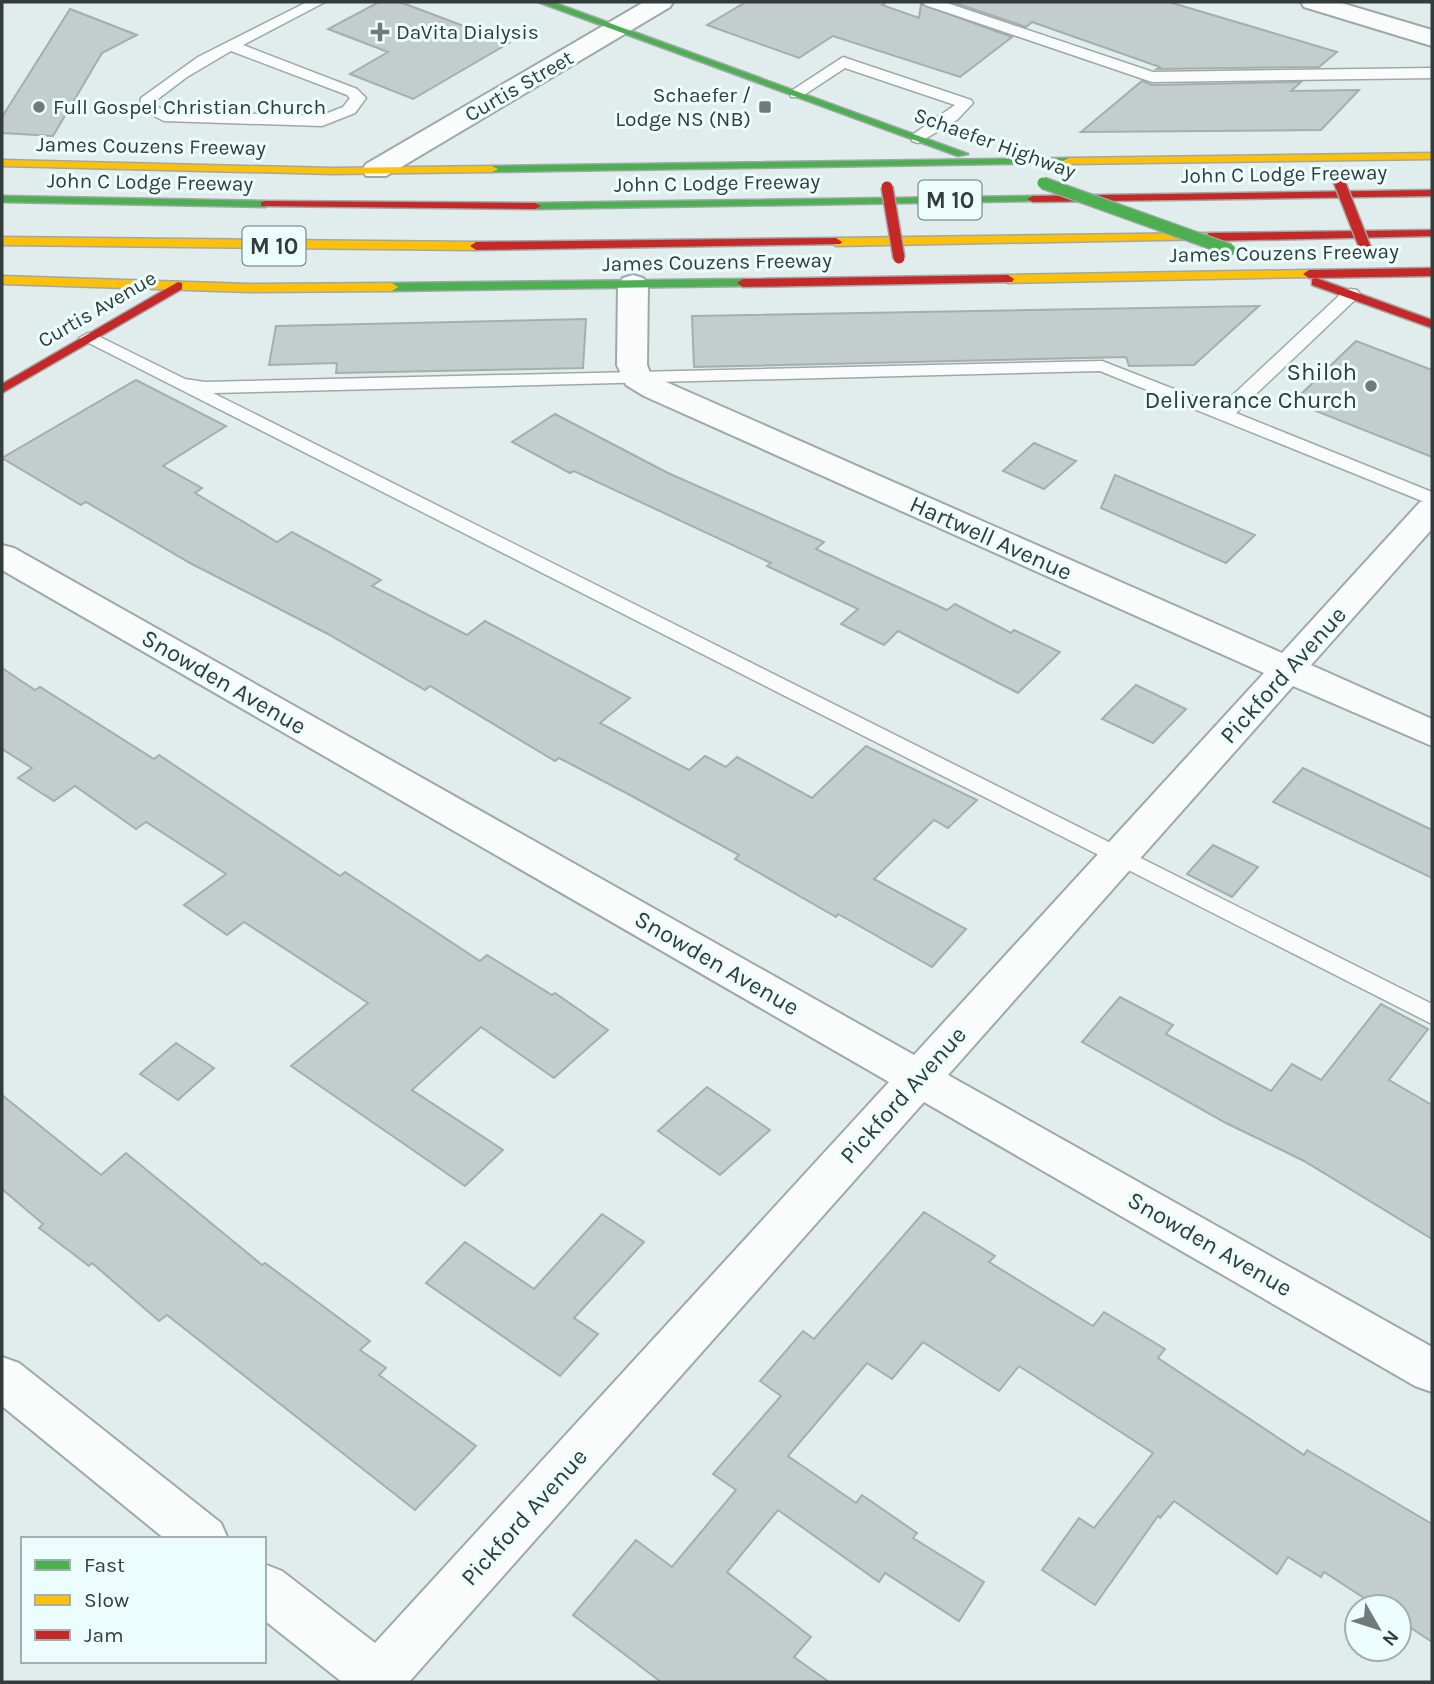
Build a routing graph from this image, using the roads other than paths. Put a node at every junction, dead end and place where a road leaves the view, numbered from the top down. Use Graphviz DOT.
graph roads {
  1 [pos="318,2"];
  2 [pos="543,2"];
  3 [pos="661,2"];
  4 [pos="930,2"];
  5 [pos="1313,2"];
  6 [pos="617,29"];
  7 [pos="1432,38"];
  8 [pos="231,46"];
  9 [pos="1432,73"];
  10 [pos="796,94"];
  11 [pos="918,138"];
  12 [pos="1432,156"];
  13 [pos="1370,157"];
  14 [pos="983,162"];
  15 [pos="2,163"];
  16 [pos="845,163"];
  17 [pos="376,170"];
  18 [pos="1432,193"];
  19 [pos="2,199"];
  20 [pos="1432,233"];
  21 [pos="2,241"];
  22 [pos="1402,272"];
  23 [pos="1432,272"];
  24 [pos="1293,274"];
  25 [pos="858,280"];
  26 [pos="2,281"];
  27 [pos="633,284"];
  28 [pos="178,286"];
  29 [pos="1351,294"];
  30 [pos="1432,324"];
  31 [pos="88,338"];
  32 [pos="637,378"];
  33 [pos="180,384"];
  34 [pos="2,389"];
  35 [pos="1225,413"];
  36 [pos="1432,499"];
  37 [pos="1432,509"];
  38 [pos="2,556"];
  39 [pos="1288,670"];
  40 [pos="1432,733"];
  41 [pos="1117,858"];
  42 [pos="1432,1014"];
  43 [pos="918,1078"];
  44 [pos="1432,1371"];
  45 [pos="2,1378"];
  46 [pos="201,1537"];
  47 [pos="266,1590"];
  48 [pos="378,1681"];
  1 -- 8 [label="lane"];
  2 -- 6 [label="main road, Schaefer Highway"];
  3 -- 6 [label="street, Curtis Street"];
  4 -- 9 [label="lane"];
  5 -- 7 [label="street"];
  6 -- 10 [label="main road, Schaefer Highway"];
  6 -- 17 [label="street, Curtis Street"];
  8 -- 8 [label="lane"];
  10 -- 11 [label="main road, Schaefer Highway"];
  10 -- 11 [label="lane"];
  11 -- 14 [label="main road, Schaefer Highway"];
  12 -- 13 [label="main road, James Couzens Freeway"];
  13 -- 14 [label="main road, James Couzens Freeway"];
  13 -- 22 [label="main road, bridge"];
  14 -- 16 [label="main road, James Couzens Freeway"];
  14 -- 24 [label="main road, Schaefer Highway, bridge"];
  15 -- 17 [label="main road, James Couzens Freeway"];
  16 -- 17 [label="main road, James Couzens Freeway"];
  16 -- 25 [label="main road, bridge"];
  18 -- 19 [label="main road, John C Lodge Freeway / M 10"];
  20 -- 21 [label="main road, M 10"];
  22 -- 23 [label="main road, James Couzens Freeway"];
  22 -- 24 [label="main road, James Couzens Freeway"];
  24 -- 25 [label="main road, James Couzens Freeway"];
  24 -- 29 [label="main road, Schaefer Highway"];
  25 -- 27 [label="main road, James Couzens Freeway"];
  26 -- 28 [label="main road, James Couzens Freeway"];
  27 -- 28 [label="main road, James Couzens Freeway"];
  27 -- 32 [label="street"];
  28 -- 31 [label="main road, Curtis Avenue"];
  29 -- 30 [label="main road, Schaefer Highway"];
  29 -- 35 [label="lane"];
  31 -- 33 [label="lane"];
  31 -- 34 [label="main road, Curtis Avenue"];
  32 -- 33 [label="lane"];
  32 -- 35 [label="lane"];
  32 -- 39 [label="street, Hartwell Avenue"];
  33 -- 41 [label="lane"];
  35 -- 36 [label="lane"];
  37 -- 39 [label="street, Pickford Avenue"];
  38 -- 43 [label="street, Snowden Avenue"];
  39 -- 40 [label="street, Hartwell Avenue"];
  39 -- 41 [label="street, Pickford Avenue"];
  41 -- 42 [label="lane"];
  41 -- 43 [label="street, Pickford Avenue"];
  43 -- 44 [label="street, Snowden Avenue"];
  43 -- 48 [label="street, Pickford Avenue"];
  45 -- 46 [label="street"];
  47 -- 48 [label="street"];
}
